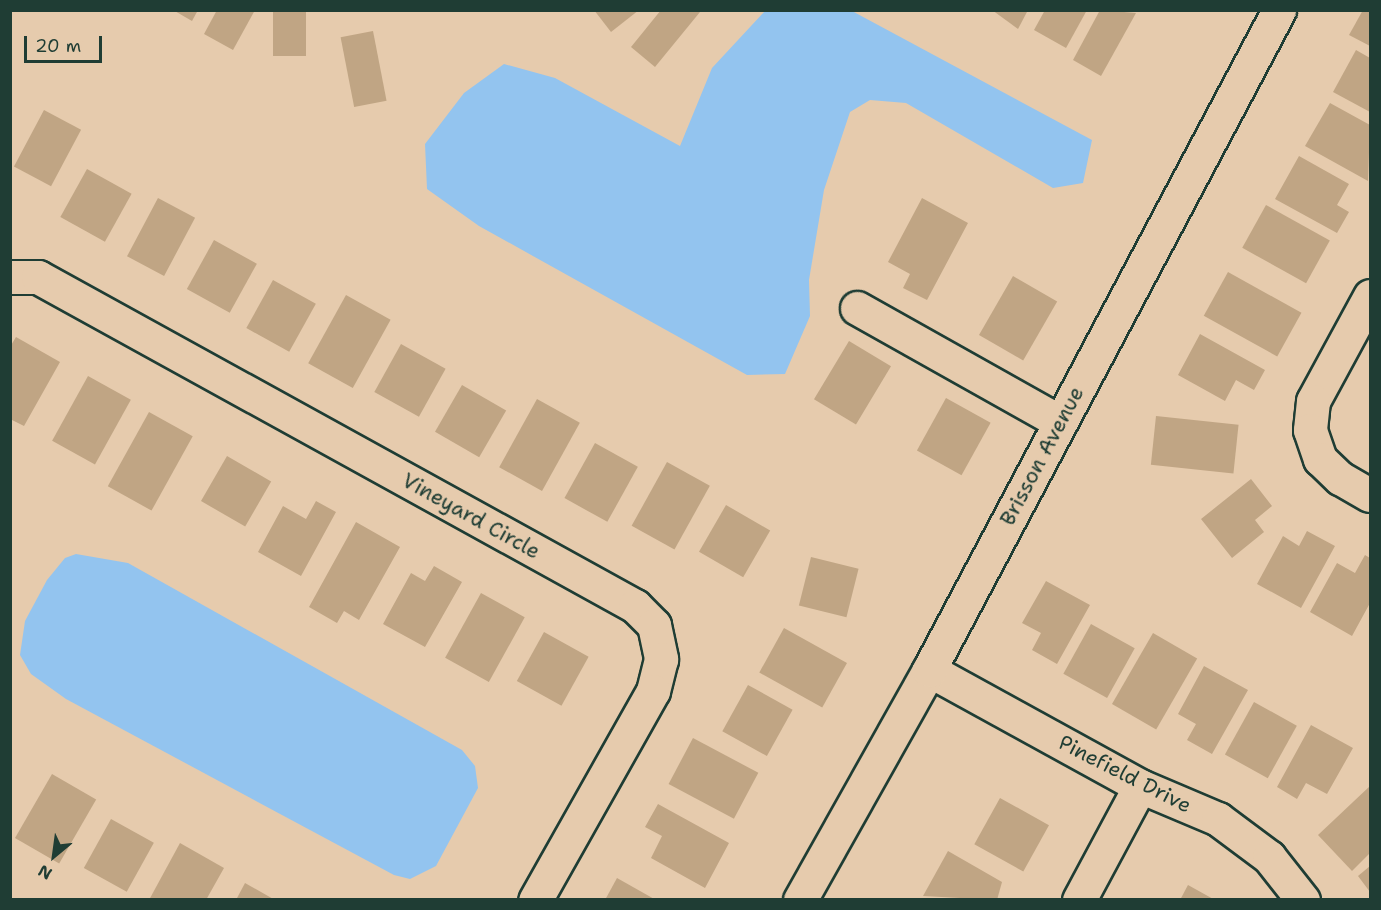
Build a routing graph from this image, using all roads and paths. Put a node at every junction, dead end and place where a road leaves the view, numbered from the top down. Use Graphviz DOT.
graph roads {
  1 [pos="1266,15"];
  2 [pos="10,277"];
  3 [pos="1371,296"];
  4 [pos="857,308"];
  5 [pos="1060,422"];
  6 [pos="1371,495"];
  7 [pos="929,670"];
  8 [pos="1140,786"];
  9 [pos="535,900"];
  10 [pos="800,900"];
  11 [pos="1079,900"];
  12 [pos="1303,900"];
  1 -- 5 [label="street, Brisson Avenue"];
  2 -- 9 [label="street, Vineyard Circle"];
  3 -- 6 [label="street"];
  4 -- 5 [label="street"];
  5 -- 7 [label="street, Brisson Avenue"];
  7 -- 8 [label="street, Pinefield Drive"];
  7 -- 10 [label="street, Brisson Avenue"];
  8 -- 11 [label="street"];
  8 -- 12 [label="street, Pinefield Drive"];
}
